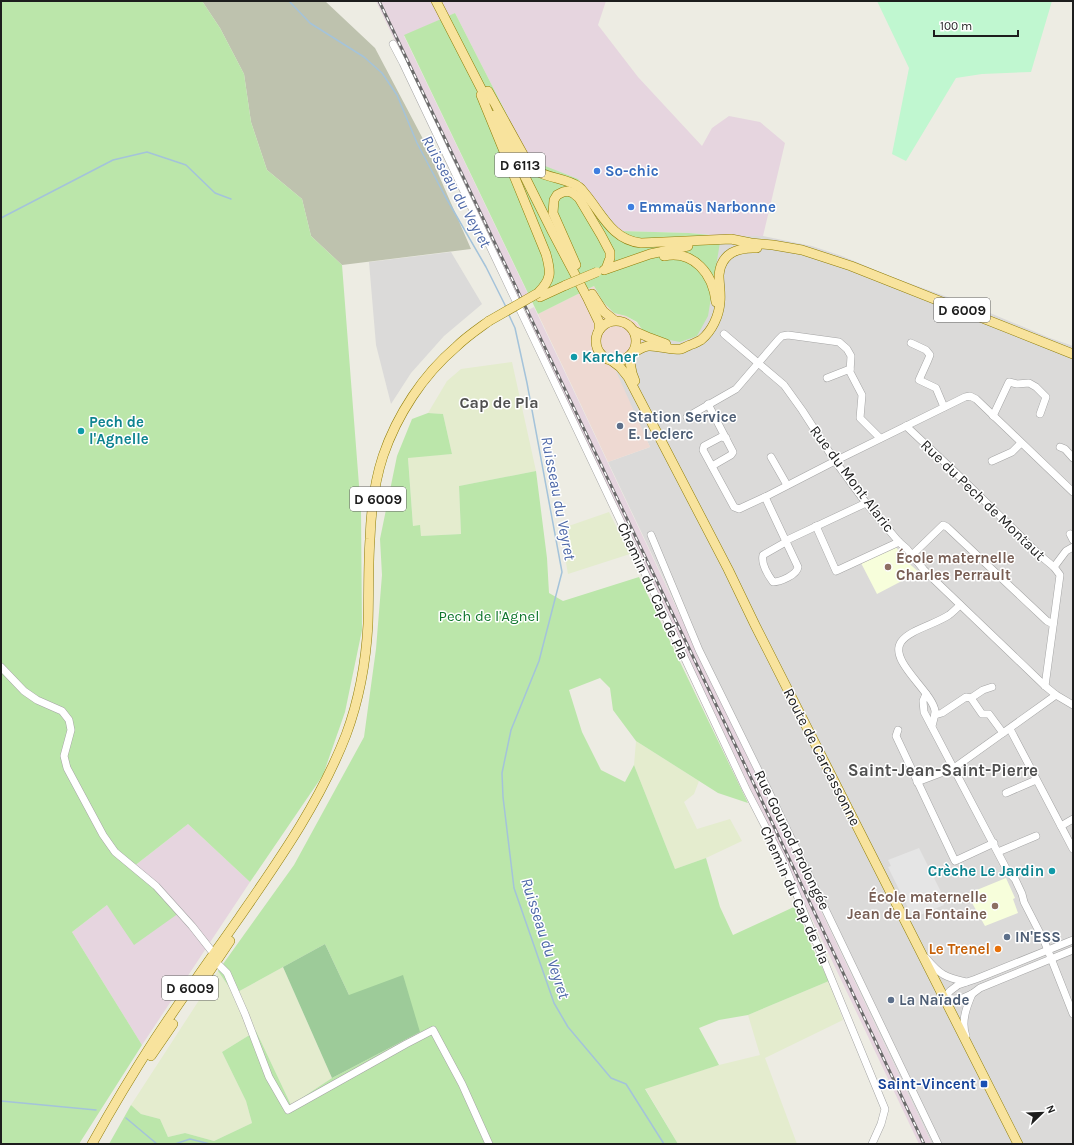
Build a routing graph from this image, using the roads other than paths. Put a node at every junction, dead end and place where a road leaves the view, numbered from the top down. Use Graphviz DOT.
graph roads {
  1 [pos="437,1"];
  2 [pos="441,1"];
  3 [pos="393,44"];
  4 [pos="464,57"];
  5 [pos="488,91"];
  6 [pos="751,243"];
  7 [pos="851,266"];
  8 [pos="606,269"];
  9 [pos="580,272"];
  10 [pos="539,295"];
  11 [pos="717,317"];
  12 [pos="614,320"];
  13 [pos="490,322"];
  14 [pos="599,330"];
  15 [pos="634,330"];
  16 [pos="724,334"];
  17 [pos="911,343"];
  18 [pos="687,346"];
  19 [pos="1073,354"];
  20 [pos="631,355"];
  21 [pos="612,361"];
  22 [pos="758,363"];
  23 [pos="850,368"];
  24 [pos="827,378"];
  25 [pos="708,404"];
  26 [pos="944,407"];
  27 [pos="1040,414"];
  28 [pos="993,416"];
  29 [pos="687,417"];
  30 [pos="906,426"];
  31 [pos="726,438"];
  32 [pos="880,438"];
  33 [pos="1021,443"];
  34 [pos="1060,447"];
  35 [pos="771,457"];
  36 [pos="1073,458"];
  37 [pos="834,461"];
  38 [pos="992,461"];
  39 [pos="712,466"];
  40 [pos="787,485"];
  41 [pos="1073,492"];
  42 [pos="765,497"];
  43 [pos="866,503"];
  44 [pos="700,516"];
  45 [pos="816,526"];
  46 [pos="651,535"];
  47 [pos="786,542"];
  48 [pos="899,542"];
  49 [pos="1073,547"];
  50 [pos="912,556"];
  51 [pos="1054,567"];
  52 [pos="960,604"];
  53 [pos="1053,624"];
  54 [pos="1,667"];
  55 [pos="1045,686"];
  56 [pos="992,687"];
  57 [pos="926,694"];
  58 [pos="1056,695"];
  59 [pos="971,698"];
  60 [pos="1073,705"];
  61 [pos="934,715"];
  62 [pos="932,726"];
  63 [pos="1010,729"];
  64 [pos="898,730"];
  65 [pos="1003,734"];
  66 [pos="954,768"];
  67 [pos="1036,780"];
  68 [pos="917,782"];
  69 [pos="1006,793"];
  70 [pos="1073,819"];
  71 [pos="1061,826"];
  72 [pos="1036,836"];
  73 [pos="994,844"];
  74 [pos="1073,849"];
  75 [pos="998,852"];
  76 [pos="1073,940"];
  77 [pos="920,950"];
  78 [pos="1048,950"];
  79 [pos="1073,950"];
  80 [pos="215,958"];
  81 [pos="1051,959"];
  82 [pos="1013,964"];
  83 [pos="1017,973"];
  84 [pos="966,982"];
  85 [pos="972,994"];
  86 [pos="944,998"];
  87 [pos="1073,1014"];
  88 [pos="975,1059"];
  89 [pos="92,1144"];
  90 [pos="98,1144"];
  91 [pos="489,1144"];
  92 [pos="872,1144"];
  93 [pos="938,1144"];
  94 [pos="1018,1144"];
  1 -- 4 [label="main road, D 6113"];
  2 -- 5 [label="main road, D 6113"];
  3 -- 92 [label="street, Chemin du Cap de Pla"];
  4 -- 10 [label="main road"];
  4 -- 14 [label="main road, D 6113"];
  5 -- 6 [label="main road"];
  5 -- 9 [label="main road, D 6113"];
  6 -- 7 [label="main road, D 6009"];
  6 -- 8 [label="main road, D 6009"];
  7 -- 11 [label="main road"];
  7 -- 19 [label="main road, D 6009"];
  8 -- 9 [label="main road"];
  8 -- 10 [label="main road, D 6009, bridge"];
  8 -- 11 [label="main road"];
  9 -- 12 [label="main road, D 6113"];
  10 -- 13 [label="main road, D 6009, bridge"];
  11 -- 18 [label="main road"];
  12 -- 14 [label="main road"];
  12 -- 15 [label="main road"];
  13 -- 80 [label="main road, D 6009"];
  13 -- 80 [label="main road, D 6009"];
  14 -- 21 [label="main road"];
  15 -- 18 [label="main road"];
  15 -- 20 [label="main road"];
  16 -- 22 [label="street, Rue du Mont Alaric"];
  17 -- 26 [label="street"];
  18 -- 20 [label="main road"];
  20 -- 21 [label="main road"];
  20 -- 44 [label="main road, Route de Carcassonne"];
  21 -- 44 [label="main road, Route de Carcassonne"];
  22 -- 23 [label="street"];
  22 -- 25 [label="street"];
  22 -- 37 [label="street, Rue du Mont Alaric"];
  23 -- 24 [label="street"];
  23 -- 32 [label="street"];
  25 -- 29 [label="street"];
  25 -- 31 [label="street"];
  26 -- 28 [label="street"];
  26 -- 30 [label="street"];
  27 -- 28 [label="street"];
  28 -- 33 [label="street"];
  30 -- 32 [label="street"];
  30 -- 51 [label="street, Rue du Pech de Montaut"];
  31 -- 39 [label="street"];
  31 -- 39 [label="street"];
  32 -- 37 [label="street"];
  33 -- 38 [label="street"];
  33 -- 41 [label="street"];
  34 -- 36 [label="street"];
  35 -- 40 [label="street"];
  37 -- 40 [label="street"];
  37 -- 43 [label="street, Rue du Mont Alaric"];
  39 -- 42 [label="street"];
  40 -- 42 [label="street"];
  42 -- 47 [label="street"];
  43 -- 45 [label="street"];
  43 -- 48 [label="street, Rue du Mont Alaric"];
  44 -- 77 [label="main road, Route de Carcassonne"];
  45 -- 47 [label="street"];
  45 -- 48 [label="street"];
  46 -- 93 [label="street, Rue Gounod Prolongée"];
  47 -- 47 [label="street"];
  48 -- 50 [label="street, Rue du Mont Alaric"];
  49 -- 51 [label="street"];
  50 -- 52 [label="street, Rue du Mont Alaric"];
  50 -- 53 [label="street"];
  51 -- 53 [label="street, Rue du Pech de Montaut"];
  52 -- 55 [label="street, Rue du Mont Alaric"];
  52 -- 57 [label="street"];
  53 -- 55 [label="street"];
  54 -- 80 [label="street"];
  55 -- 58 [label="street, Rue du Mont Alaric"];
  56 -- 59 [label="street"];
  57 -- 61 [label="street"];
  57 -- 62 [label="street"];
  58 -- 60 [label="street, Rue du Mont Alaric"];
  58 -- 63 [label="street"];
  59 -- 61 [label="street"];
  59 -- 65 [label="street"];
  61 -- 62 [label="street"];
  62 -- 66 [label="street"];
  63 -- 65 [label="street"];
  63 -- 67 [label="street"];
  64 -- 68 [label="street"];
  65 -- 66 [label="street"];
  66 -- 68 [label="street"];
  66 -- 73 [label="street"];
  67 -- 69 [label="street"];
  67 -- 71 [label="street"];
  68 -- 73 [label="street"];
  70 -- 71 [label="street"];
  71 -- 74 [label="street"];
  72 -- 75 [label="street"];
  73 -- 75 [label="street"];
  75 -- 78 [label="street"];
  76 -- 78 [label="street"];
  77 -- 84 [label="street"];
  77 -- 86 [label="main road, Route de Carcassonne"];
  78 -- 81 [label="street"];
  78 -- 82 [label="street"];
  79 -- 81 [label="street"];
  80 -- 89 [label="main road, D 6009"];
  80 -- 90 [label="main road, D 6009"];
  80 -- 91 [label="street"];
  81 -- 83 [label="street"];
  81 -- 87 [label="street"];
  82 -- 83 [label="street"];
  82 -- 84 [label="street"];
  83 -- 85 [label="street"];
  84 -- 86 [label="street"];
  85 -- 86 [label="street"];
  85 -- 88 [label="street"];
  86 -- 88 [label="main road, Route de Carcassonne"];
  88 -- 94 [label="main road, Route de Carcassonne"];
}
